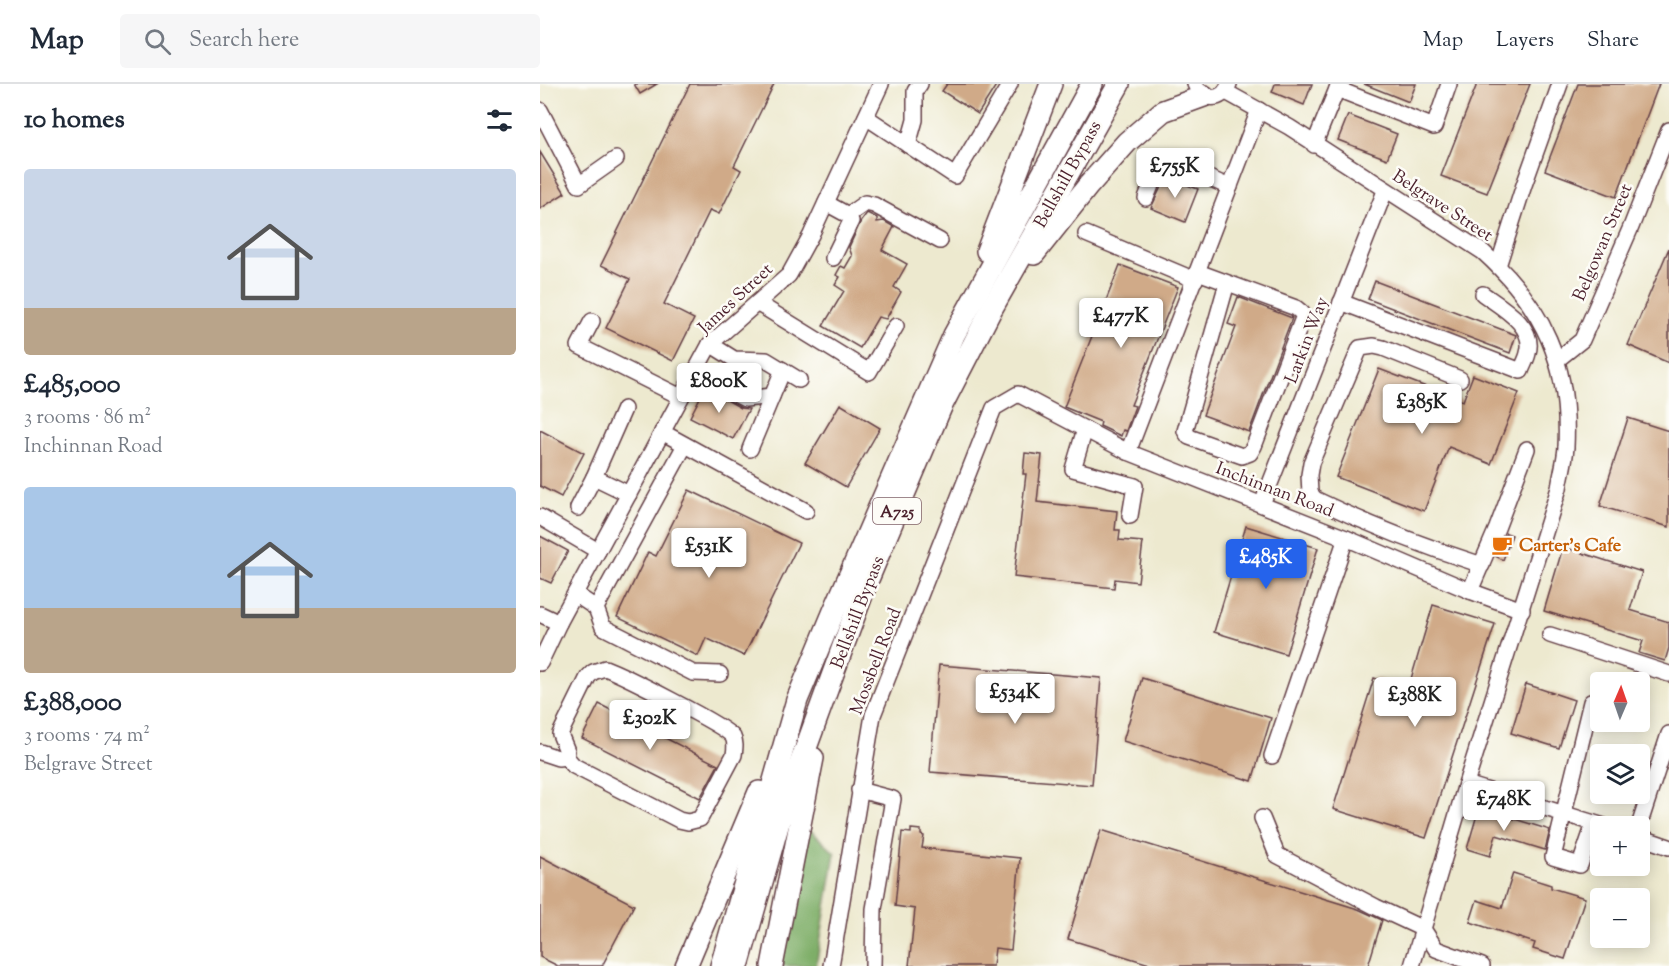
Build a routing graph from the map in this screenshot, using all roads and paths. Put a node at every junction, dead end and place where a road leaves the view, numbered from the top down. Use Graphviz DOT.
graph roads {
  1 [pos="881,84"];
  2 [pos="920,84"];
  3 [pos="1010,84"];
  4 [pos="1051,84"];
  5 [pos="1092,84"];
  6 [pos="1119,84"];
  7 [pos="1449,84"];
  8 [pos="1560,84"];
  9 [pos="1338,86"];
  10 [pos="1227,88"];
  11 [pos="1200,90"];
  12 [pos="540,110"];
  13 [pos="1259,110"];
  14 [pos="866,117"];
  15 [pos="1669,130"];
  16 [pos="908,145"];
  17 [pos="1314,145"];
  18 [pos="616,159"];
  19 [pos="1230,187"];
  20 [pos="1385,191"];
  21 [pos="1146,198"];
  22 [pos="826,203"];
  23 [pos="848,215"];
  24 [pos="1086,234"];
  25 [pos="940,241"];
  26 [pos="833,258"];
  27 [pos="1498,266"];
  28 [pos="1196,276"];
  29 [pos="1227,283"];
  30 [pos="1483,294"];
  31 [pos="1341,302"];
  32 [pos="757,303"];
  33 [pos="992,308"];
  34 [pos="592,321"];
  35 [pos="896,326"];
  36 [pos="954,335"];
  37 [pos="710,344"];
  38 [pos="1557,360"];
  39 [pos="783,370"];
  40 [pos="1460,379"];
  41 [pos="799,380"];
  42 [pos="713,383"];
  43 [pos="1018,394"];
  44 [pos="772,396"];
  45 [pos="681,397"];
  46 [pos="624,410"];
  47 [pos="1085,429"];
  48 [pos="662,432"];
  49 [pos="685,445"];
  50 [pos="750,449"];
  51 [pos="1527,449"];
  52 [pos="1128,452"];
  53 [pos="594,477"];
  54 [pos="629,494"];
  55 [pos="1262,504"];
  56 [pos="578,508"];
  57 [pos="806,511"];
  58 [pos="1130,516"];
  59 [pos="540,517"];
  60 [pos="1346,538"];
  61 [pos="598,551"];
  62 [pos="1482,565"];
  63 [pos="1470,591"];
  64 [pos="575,594"];
  65 [pos="596,608"];
  66 [pos="1522,610"];
  67 [pos="540,614"];
  68 [pos="559,623"];
  69 [pos="1550,635"];
  70 [pos="540,663"];
  71 [pos="720,674"];
  72 [pos="1669,674"];
  73 [pos="827,690"];
  74 [pos="797,700"];
  75 [pos="1590,706"];
  76 [pos="1669,734"];
  77 [pos="540,752"];
  78 [pos="1272,756"];
  79 [pos="566,757"];
  80 [pos="1466,784"];
  81 [pos="859,790"];
  82 [pos="1563,815"];
  83 [pos="1642,816"];
  84 [pos="1262,818"];
  85 [pos="1590,822"];
  86 [pos="1650,840"];
  87 [pos="1590,844"];
  88 [pos="1669,847"];
  89 [pos="1424,929"];
  90 [pos="686,966"];
  91 [pos="721,966"];
  92 [pos="738,966"];
  93 [pos="772,966"];
  94 [pos="831,966"];
  95 [pos="873,966"];
  96 [pos="1412,966"];
  97 [pos="1482,966"];
  1 -- 14 [label="street, James Street"];
  2 -- 16 [label="street"];
  3 -- 16 [label="street"];
  4 -- 36 [label="highway"];
  5 -- 36 [label="highway, Bellshill Bypass / A725"];
  6 -- 33 [label="highway, Bellshill Bypass / A725"];
  7 -- 9 [label="street"];
  8 -- 27 [label="street"];
  9 -- 17 [label="street"];
  10 -- 11 [label="street"];
  10 -- 13 [label="street, Belgrave Street"];
  11 -- 33 [label="highway"];
  12 -- 18 [label="street"];
  13 -- 17 [label="street, Belgrave Street"];
  13 -- 19 [label="street"];
  14 -- 16 [label="street"];
  14 -- 22 [label="street, James Street"];
  15 -- 38 [label="street, Belgowan Street"];
  17 -- 20 [label="street, Belgrave Street"];
  19 -- 21 [label="street"];
  19 -- 28 [label="street"];
  20 -- 27 [label="street, Belgrave Street"];
  20 -- 31 [label="street, Larkin Way"];
  22 -- 23 [label="street"];
  22 -- 32 [label="street, James Street"];
  23 -- 25 [label="street"];
  23 -- 26 [label="street"];
  24 -- 28 [label="street"];
  27 -- 38 [label="street, Belgrave Street"];
  28 -- 29 [label="street"];
  28 -- 52 [label="street"];
  29 -- 29 [label="street"];
  30 -- 31 [label="street"];
  31 -- 55 [label="street, Larkin Way"];
  32 -- 35 [label="street"];
  32 -- 37 [label="street, James Street"];
  33 -- 73 [label="highway, Bellshill Bypass / A725"];
  34 -- 45 [label="street"];
  36 -- 74 [label="highway, Bellshill Bypass / A725"];
  37 -- 39 [label="street"];
  37 -- 45 [label="street, James Street"];
  38 -- 66 [label="street, Belgrave Street"];
  39 -- 41 [label="street"];
  39 -- 44 [label="street"];
  40 -- 62 [label="street"];
  42 -- 44 [label="street"];
  43 -- 47 [label="street, Inchinnan Road"];
  43 -- 81 [label="street, Mossbell Road"];
  44 -- 50 [label="street"];
  45 -- 48 [label="street, James Street"];
  46 -- 53 [label="street"];
  47 -- 52 [label="street, Inchinnan Road"];
  47 -- 58 [label="street"];
  48 -- 49 [label="street"];
  48 -- 54 [label="street, James Street"];
  49 -- 57 [label="street"];
  49 -- 65 [label="street"];
  51 -- 62 [label="street"];
  52 -- 55 [label="street, Inchinnan Road"];
  53 -- 54 [label="street"];
  53 -- 56 [label="street"];
  54 -- 61 [label="street, James Street"];
  55 -- 60 [label="street, Inchinnan Road"];
  59 -- 61 [label="street"];
  60 -- 63 [label="street, Inchinnan Road"];
  60 -- 78 [label="street"];
  61 -- 64 [label="street, James Street"];
  62 -- 63 [label="street"];
  63 -- 66 [label="street, Inchinnan Road"];
  64 -- 65 [label="street"];
  64 -- 68 [label="street, James Street"];
  65 -- 71 [label="street"];
  66 -- 80 [label="street, Belgrave Street"];
  67 -- 68 [label="street"];
  68 -- 70 [label="street, James Street"];
  69 -- 72 [label="street"];
  73 -- 92 [label="highway, Bellshill Bypass / A725"];
  73 -- 93 [label="highway"];
  74 -- 90 [label="highway, A725"];
  74 -- 91 [label="highway, Bellshill Bypass / A725"];
  75 -- 82 [label="street"];
  76 -- 83 [label="street"];
  77 -- 79 [label="street"];
  79 -- 79 [label="street"];
  80 -- 82 [label="street"];
  80 -- 89 [label="street, Belgrave Street"];
  81 -- 94 [label="street, Mossbell Road"];
  81 -- 95 [label="street"];
  82 -- 85 [label="street"];
  82 -- 87 [label="street"];
  84 -- 89 [label="street"];
  86 -- 88 [label="street"];
  89 -- 96 [label="street, Belgrave Street"];
  89 -- 97 [label="street"];
}
